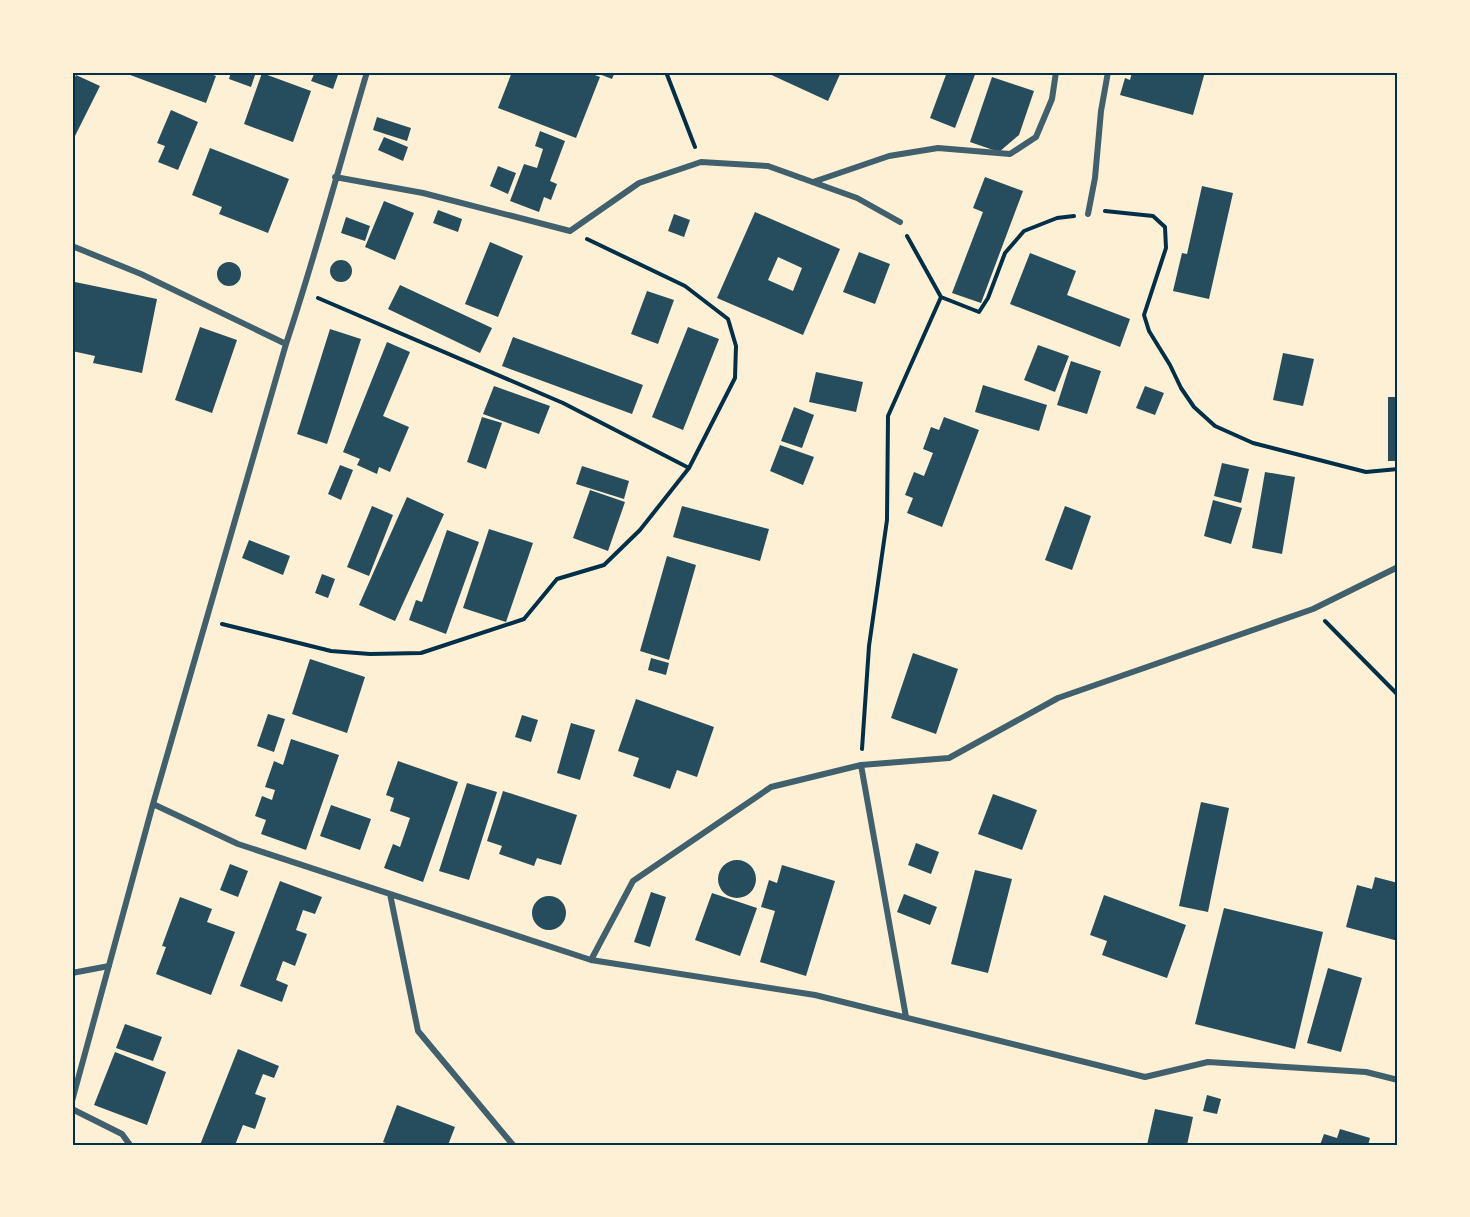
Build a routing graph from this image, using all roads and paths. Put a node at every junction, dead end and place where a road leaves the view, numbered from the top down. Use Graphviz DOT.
graph roads {
  1 [pos="367,72"];
  2 [pos="666,72"];
  3 [pos="1056,72"];
  4 [pos="1108,72"];
  5 [pos="701,162"];
  6 [pos="336,177"];
  7 [pos="813,182"];
  8 [pos="1088,214"];
  9 [pos="900,222"];
  10 [pos="570,231"];
  11 [pos="72,246"];
  12 [pos="304,291"];
  13 [pos="941,297"];
  14 [pos="286,344"];
  15 [pos="689,468"];
  16 [pos="1398,469"];
  17 [pos="1398,567"];
  18 [pos="1313,609"];
  19 [pos="206,621"];
  20 [pos="1398,695"];
  21 [pos="861,765"];
  22 [pos="153,804"];
  23 [pos="390,894"];
  24 [pos="591,960"];
  25 [pos="109,966"];
  26 [pos="72,973"];
  27 [pos="906,1017"];
  28 [pos="1398,1080"];
  29 [pos="72,1101"];
  30 [pos="72,1109"];
  31 [pos="130,1145"];
  32 [pos="513,1145"];
  1 -- 6 [label="street"];
  2 -- 5 [label="path"];
  3 -- 7 [label="street"];
  4 -- 8 [label="street"];
  5 -- 7 [label="street"];
  5 -- 10 [label="street"];
  6 -- 10 [label="street"];
  6 -- 12 [label="street"];
  7 -- 9 [label="street"];
  8 -- 13 [label="path"];
  8 -- 16 [label="path"];
  9 -- 13 [label="path"];
  10 -- 15 [label="path"];
  11 -- 14 [label="street"];
  12 -- 14 [label="street"];
  12 -- 15 [label="path"];
  13 -- 21 [label="path"];
  14 -- 19 [label="street"];
  15 -- 19 [label="path"];
  17 -- 18 [label="street"];
  18 -- 20 [label="path"];
  18 -- 21 [label="street"];
  19 -- 22 [label="street"];
  21 -- 24 [label="street"];
  21 -- 27 [label="street"];
  22 -- 23 [label="street"];
  22 -- 25 [label="street"];
  23 -- 24 [label="street"];
  23 -- 32 [label="street"];
  24 -- 27 [label="street"];
  25 -- 26 [label="street"];
  25 -- 29 [label="street"];
  27 -- 28 [label="street"];
  30 -- 31 [label="street"];
}
